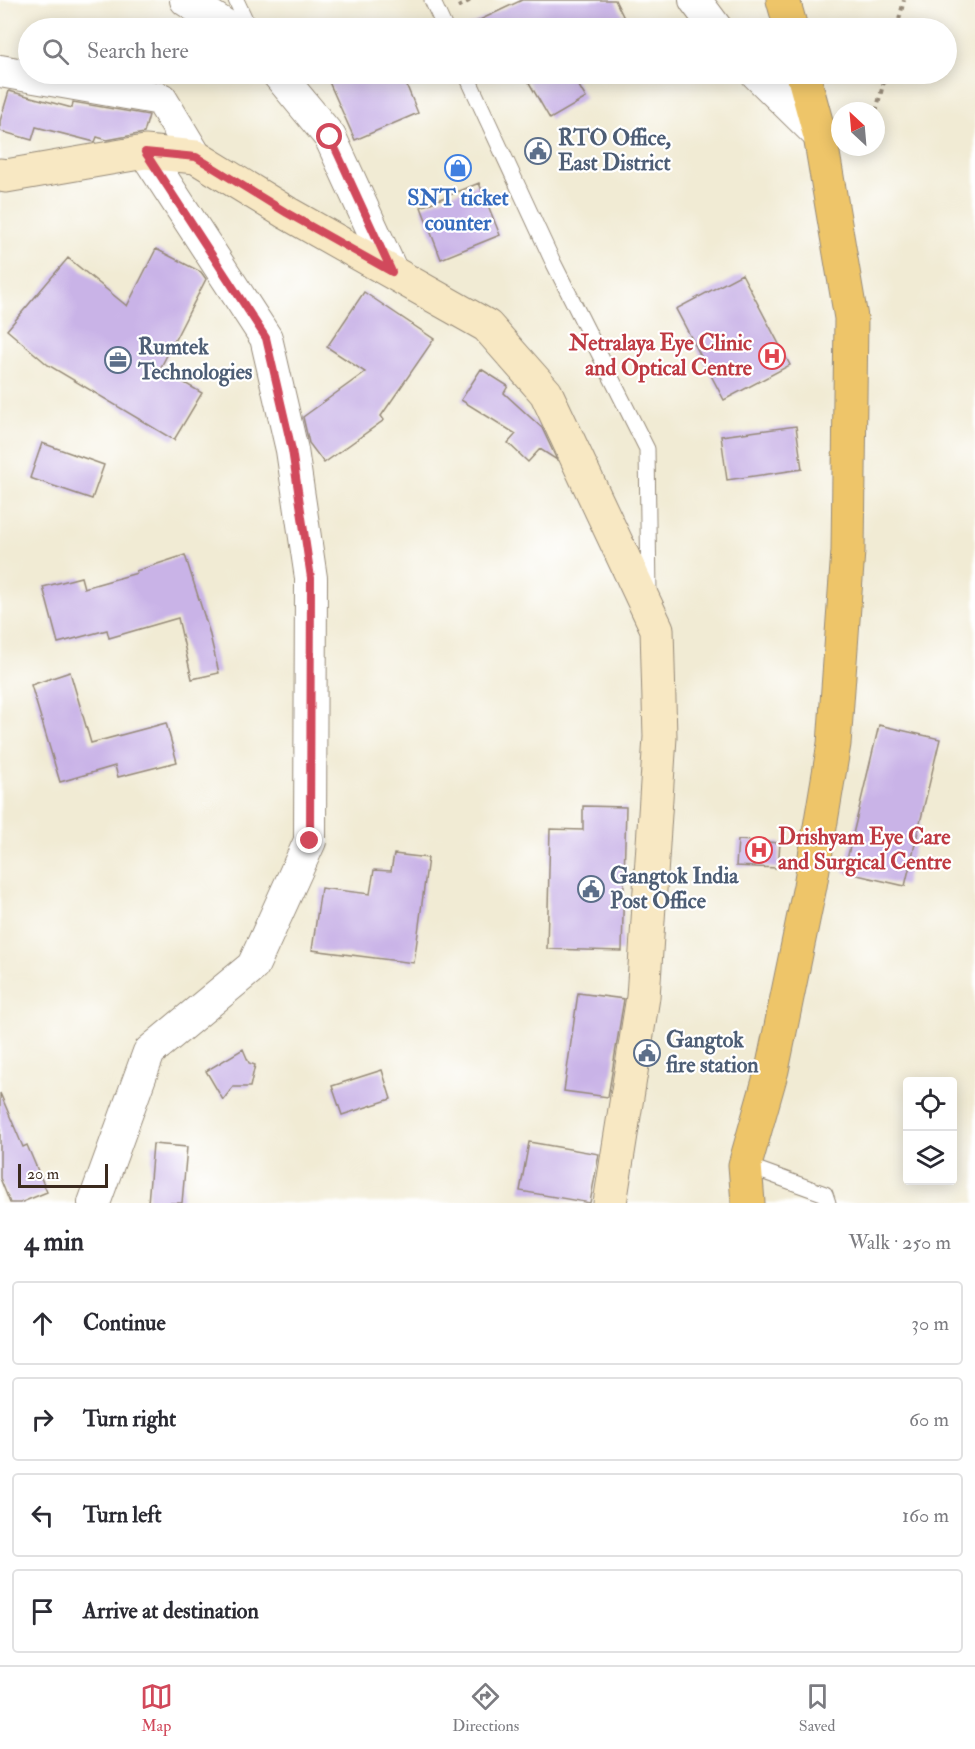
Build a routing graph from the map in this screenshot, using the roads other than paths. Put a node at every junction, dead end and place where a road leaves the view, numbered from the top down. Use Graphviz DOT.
graph roads {
  1 [pos="186,0"];
  2 [pos="236,0"];
  3 [pos="432,0"];
  4 [pos="695,0"];
  5 [pos="783,0"];
  6 [pos="214,18"];
  7 [pos="244,18"];
  8 [pos="440,18"];
  9 [pos="708,18"];
  10 [pos="788,18"];
  11 [pos="0,70"];
  12 [pos="18,73"];
  13 [pos="78,84"];
  14 [pos="286,84"];
  15 [pos="471,84"];
  16 [pos="767,84"];
  17 [pos="806,84"];
  18 [pos="820,136"];
  19 [pos="145,152"];
  20 [pos="196,157"];
  21 [pos="0,175"];
  22 [pos="392,272"];
  23 [pos="649,614"];
  24 [pos="745,1166"];
  25 [pos="94,1203"];
  26 [pos="610,1203"];
  27 [pos="748,1203"];
  28 [pos="828,1203"];
  1 -- 6 [label="street"];
  2 -- 7 [label="lane"];
  3 -- 8 [label="lane"];
  4 -- 9 [label="street"];
  5 -- 10 [label="main road"];
  11 -- 12 [label="street"];
  13 -- 20 [label="street"];
  14 -- 22 [label="street"];
  15 -- 23 [label="lane"];
  16 -- 18 [label="street"];
  17 -- 18 [label="main road"];
  18 -- 24 [label="main road"];
  19 -- 20 [label="main road"];
  19 -- 21 [label="main road"];
  19 -- 25 [label="street"];
  20 -- 22 [label="main road"];
  22 -- 23 [label="main road"];
  23 -- 26 [label="main road"];
  24 -- 27 [label="main road"];
  24 -- 28 [label="lane"];
}
